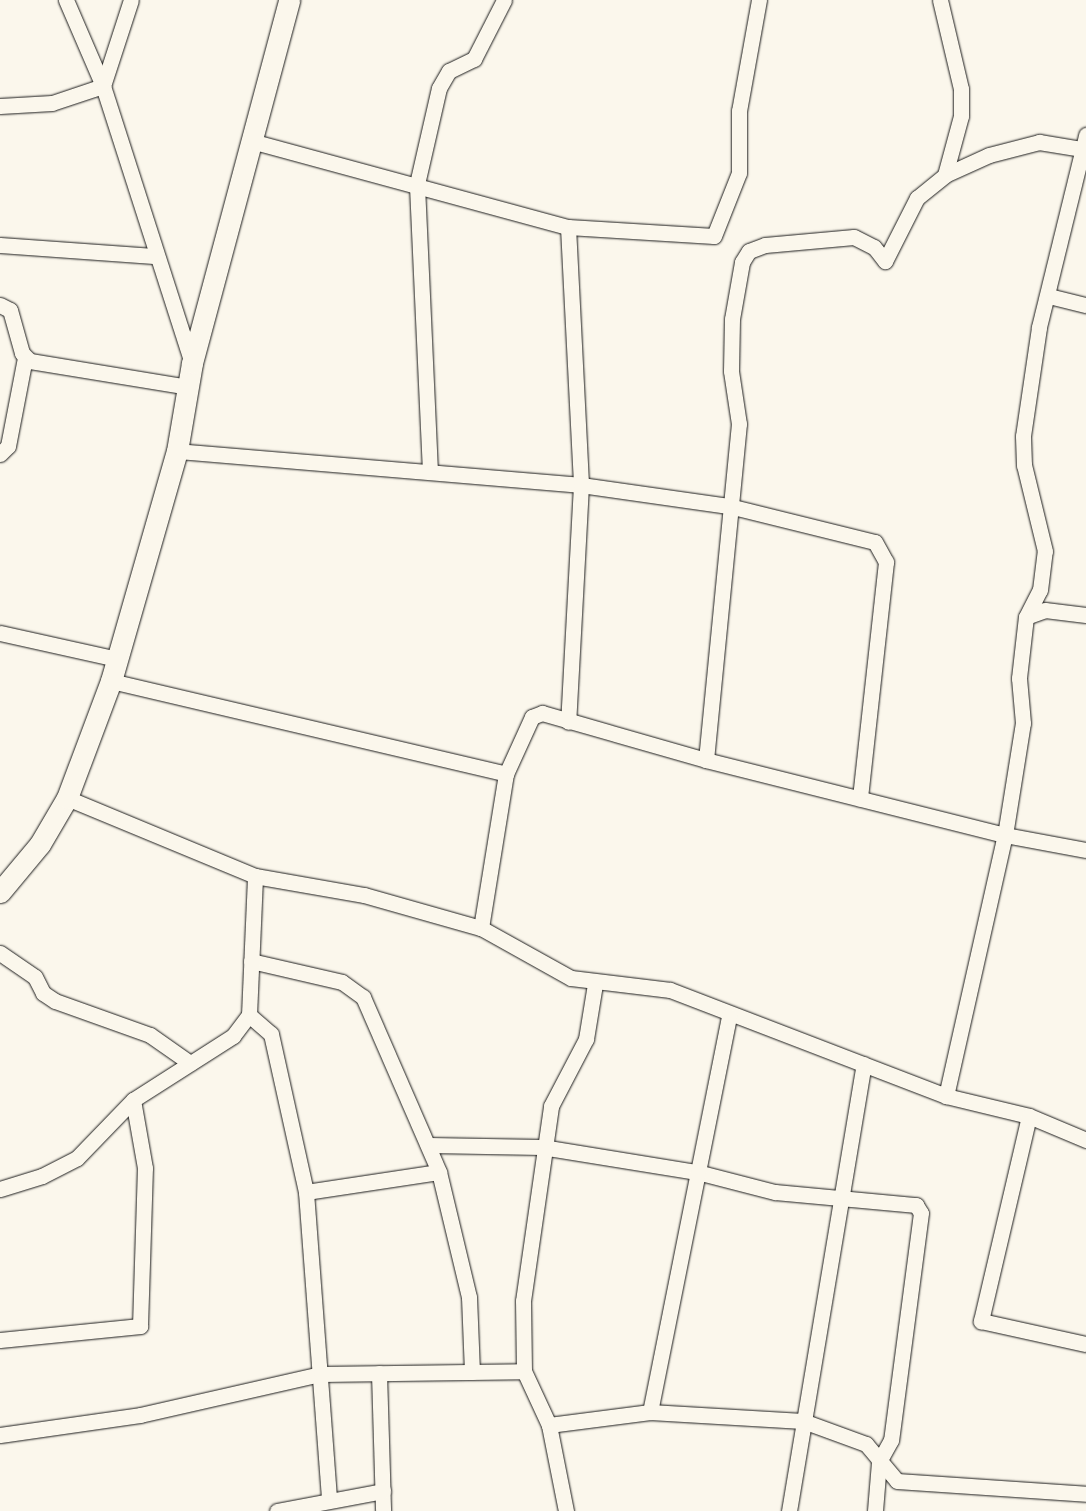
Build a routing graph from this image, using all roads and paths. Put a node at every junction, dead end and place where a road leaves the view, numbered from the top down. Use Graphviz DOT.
graph roads {
  1 [pos="66,0"];
  2 [pos="130,0"];
  3 [pos="289,0"];
  4 [pos="504,0"];
  5 [pos="759,0"];
  6 [pos="940,0"];
  7 [pos="103,86"];
  8 [pos="0,106"];
  9 [pos="251,141"];
  10 [pos="1084,142"];
  11 [pos="944,175"];
  12 [pos="417,184"];
  13 [pos="568,227"];
  14 [pos="0,245"];
  15 [pos="154,256"];
  16 [pos="1049,296"];
  17 [pos="0,304"];
  18 [pos="1086,304"];
  19 [pos="25,358"];
  20 [pos="192,363"];
  21 [pos="188,387"];
  22 [pos="178,451"];
  23 [pos="0,454"];
  24 [pos="430,472"];
  25 [pos="582,485"];
  26 [pos="729,506"];
  27 [pos="1086,615"];
  28 [pos="1026,617"];
  29 [pos="0,633"];
  30 [pos="117,659"];
  31 [pos="111,681"];
  32 [pos="568,722"];
  33 [pos="706,760"];
  34 [pos="506,774"];
  35 [pos="67,798"];
  36 [pos="860,799"];
  37 [pos="1005,835"];
  38 [pos="1086,850"];
  39 [pos="255,876"];
  40 [pos="0,892"];
  41 [pos="480,928"];
  42 [pos="0,953"];
  43 [pos="251,961"];
  44 [pos="595,984"];
  45 [pos="249,1015"];
  46 [pos="729,1016"];
  47 [pos="190,1063"];
  48 [pos="864,1064"];
  49 [pos="946,1096"];
  50 [pos="133,1100"];
  51 [pos="1029,1116"];
  52 [pos="1086,1140"];
  53 [pos="429,1145"];
  54 [pos="542,1147"];
  55 [pos="439,1172"];
  56 [pos="698,1172"];
  57 [pos="0,1189"];
  58 [pos="306,1192"];
  59 [pos="842,1199"];
  60 [pos="0,1340"];
  61 [pos="1086,1344"];
  62 [pos="524,1371"];
  63 [pos="472,1372"];
  64 [pos="321,1374"];
  65 [pos="379,1374"];
  66 [pos="650,1412"];
  67 [pos="803,1422"];
  68 [pos="549,1425"];
  69 [pos="0,1435"];
  70 [pos="891,1440"];
  71 [pos="866,1444"];
  72 [pos="879,1462"];
  73 [pos="383,1491"];
  74 [pos="1086,1494"];
  75 [pos="329,1499"];
  76 [pos="277,1511"];
  77 [pos="384,1511"];
  78 [pos="566,1511"];
  79 [pos="789,1511"];
  80 [pos="875,1511"];
  1 -- 7 [label="street"];
  2 -- 7 [label="street"];
  3 -- 9 [label="street"];
  4 -- 12 [label="street"];
  5 -- 13 [label="street"];
  6 -- 11 [label="street"];
  7 -- 8 [label="street"];
  7 -- 15 [label="street"];
  9 -- 12 [label="street"];
  9 -- 20 [label="street"];
  10 -- 11 [label="street"];
  10 -- 16 [label="street"];
  11 -- 26 [label="street"];
  12 -- 13 [label="street"];
  12 -- 24 [label="street"];
  13 -- 25 [label="street"];
  14 -- 15 [label="street"];
  15 -- 20 [label="street"];
  16 -- 18 [label="street"];
  16 -- 28 [label="street"];
  17 -- 19 [label="street"];
  19 -- 21 [label="street"];
  19 -- 23 [label="street"];
  20 -- 21 [label="street"];
  21 -- 22 [label="street"];
  22 -- 24 [label="street"];
  22 -- 30 [label="street"];
  24 -- 25 [label="street"];
  25 -- 26 [label="street"];
  25 -- 32 [label="street"];
  26 -- 33 [label="street"];
  26 -- 36 [label="street"];
  27 -- 28 [label="street"];
  28 -- 37 [label="street"];
  29 -- 30 [label="street"];
  30 -- 31 [label="street"];
  31 -- 34 [label="street"];
  31 -- 35 [label="street"];
  32 -- 33 [label="street"];
  32 -- 34 [label="street"];
  33 -- 36 [label="street"];
  34 -- 41 [label="street"];
  35 -- 39 [label="street"];
  35 -- 40 [label="street"];
  36 -- 37 [label="street"];
  37 -- 38 [label="street"];
  37 -- 49 [label="street"];
  39 -- 41 [label="street"];
  39 -- 43 [label="street"];
  41 -- 44 [label="street"];
  42 -- 47 [label="street"];
  43 -- 45 [label="street"];
  43 -- 53 [label="street"];
  44 -- 46 [label="street"];
  44 -- 54 [label="street"];
  45 -- 47 [label="street"];
  45 -- 58 [label="street"];
  46 -- 48 [label="street"];
  46 -- 56 [label="street"];
  47 -- 50 [label="street"];
  48 -- 49 [label="street"];
  48 -- 59 [label="street"];
  49 -- 51 [label="street"];
  50 -- 57 [label="street"];
  50 -- 60 [label="street"];
  51 -- 52 [label="street"];
  51 -- 61 [label="street"];
  53 -- 54 [label="street"];
  53 -- 55 [label="street"];
  54 -- 56 [label="street"];
  54 -- 62 [label="street"];
  55 -- 58 [label="street"];
  55 -- 63 [label="street"];
  56 -- 59 [label="street"];
  56 -- 66 [label="street"];
  58 -- 64 [label="street"];
  59 -- 67 [label="street"];
  59 -- 70 [label="street"];
  62 -- 63 [label="street"];
  62 -- 68 [label="street"];
  63 -- 65 [label="street"];
  64 -- 65 [label="street"];
  64 -- 69 [label="street"];
  64 -- 75 [label="street"];
  65 -- 73 [label="street"];
  66 -- 67 [label="street"];
  66 -- 68 [label="street"];
  67 -- 71 [label="street"];
  67 -- 79 [label="street"];
  68 -- 78 [label="street"];
  70 -- 71 [label="street"];
  70 -- 72 [label="street"];
  71 -- 72 [label="street"];
  72 -- 74 [label="street"];
  72 -- 80 [label="street"];
  73 -- 75 [label="street"];
  73 -- 77 [label="street"];
  75 -- 76 [label="street"];
}
